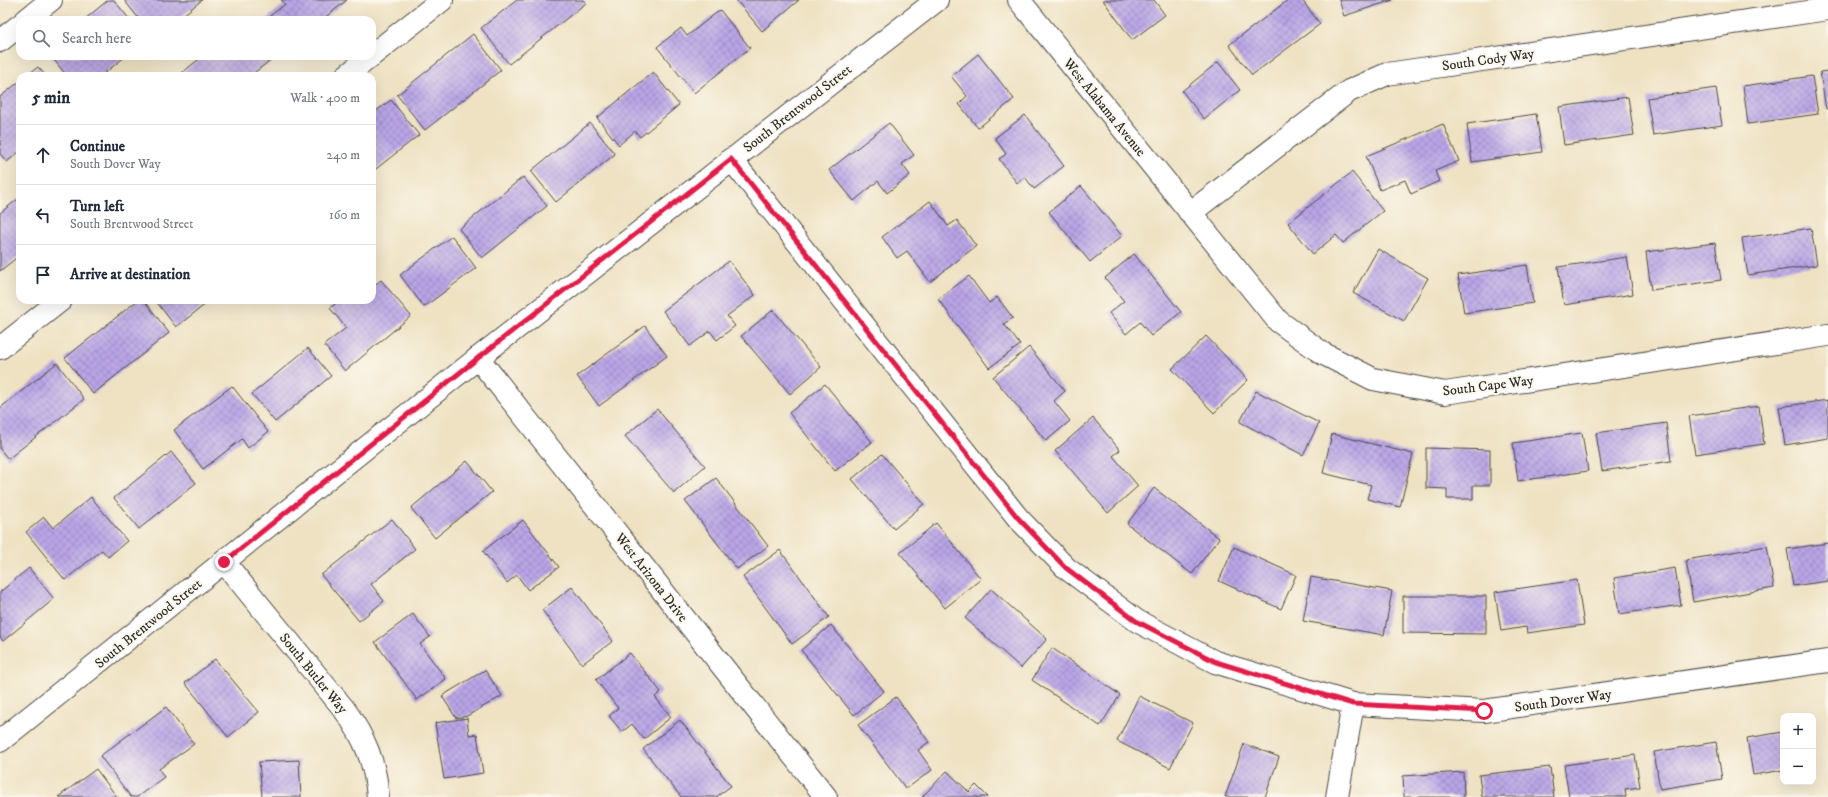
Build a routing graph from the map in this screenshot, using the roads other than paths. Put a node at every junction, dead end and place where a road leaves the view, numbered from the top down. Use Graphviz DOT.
graph roads {
  1 [pos="51,0"];
  2 [pos="442,0"];
  3 [pos="937,0"];
  4 [pos="1019,0"];
  5 [pos="1828,9"];
  6 [pos="31,16"];
  7 [pos="16,27"];
  8 [pos="0,40"];
  9 [pos="376,53"];
  10 [pos="367,60"];
  11 [pos="351,72"];
  12 [pos="731,159"];
  13 [pos="1190,213"];
  14 [pos="56,304"];
  15 [pos="1828,335"];
  16 [pos="0,348"];
  17 [pos="478,358"];
  18 [pos="224,562"];
  19 [pos="1828,661"];
  20 [pos="1353,704"];
  21 [pos="0,741"];
  22 [pos="378,797"];
  23 [pos="826,797"];
  24 [pos="1337,797"];
  1 -- 6 [label="street"];
  2 -- 9 [label="street"];
  3 -- 12 [label="street, South Brentwood Street"];
  4 -- 13 [label="street, West Alabama Avenue"];
  5 -- 13 [label="street, South Cody Way"];
  7 -- 8 [label="street"];
  10 -- 11 [label="street"];
  12 -- 17 [label="street, South Brentwood Street"];
  12 -- 20 [label="street, South Dover Way"];
  13 -- 15 [label="street, South Cape Way"];
  14 -- 16 [label="street"];
  17 -- 18 [label="street, South Brentwood Street"];
  17 -- 23 [label="street, West Arizona Drive"];
  18 -- 21 [label="street, South Brentwood Street"];
  18 -- 22 [label="street, South Butler Way"];
  19 -- 20 [label="street, South Dover Way"];
  20 -- 24 [label="street"];
}
